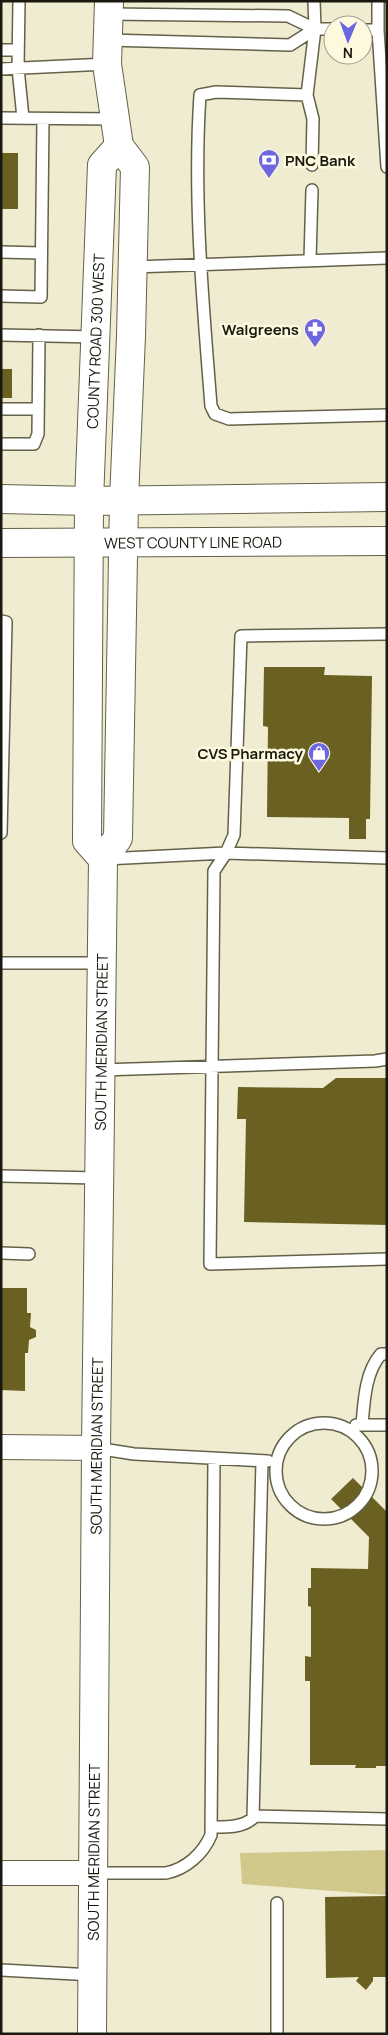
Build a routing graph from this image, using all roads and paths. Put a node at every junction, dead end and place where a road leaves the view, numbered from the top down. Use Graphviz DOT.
graph roads {
  1 [pos="19,1"];
  2 [pos="314,1"];
  3 [pos="378,1"];
  4 [pos="315,29"];
  5 [pos="323,29"];
  6 [pos="108,30"];
  7 [pos="373,30"];
  8 [pos="378,30"];
  9 [pos="1,50"];
  10 [pos="18,50"];
  11 [pos="18,68"];
  12 [pos="1,69"];
  13 [pos="307,95"];
  14 [pos="1,118"];
  15 [pos="23,118"];
  16 [pos="44,118"];
  17 [pos="115,119"];
  18 [pos="119,146"];
  19 [pos="312,165"];
  20 [pos="387,167"];
  21 [pos="312,190"];
  22 [pos="1,252"];
  23 [pos="41,253"];
  24 [pos="387,258"];
  25 [pos="310,260"];
  26 [pos="200,265"];
  27 [pos="133,267"];
  28 [pos="1,296"];
  29 [pos="1,334"];
  30 [pos="39,335"];
  31 [pos="96,337"];
  32 [pos="1,409"];
  33 [pos="38,409"];
  34 [pos="387,415"];
  35 [pos="1,444"];
  36 [pos="387,497"];
  37 [pos="1,499"];
  38 [pos="124,500"];
  39 [pos="89,501"];
  40 [pos="123,541"];
  41 [pos="387,541"];
  42 [pos="1,542"];
  43 [pos="88,543"];
  44 [pos="1,621"];
  45 [pos="387,634"];
  46 [pos="1,833"];
  47 [pos="226,853"];
  48 [pos="387,858"];
  49 [pos="103,859"];
  50 [pos="1,962"];
  51 [pos="103,963"];
  52 [pos="387,1058"];
  53 [pos="212,1066"];
  54 [pos="101,1070"];
  55 [pos="1,1176"];
  56 [pos="99,1178"];
  57 [pos="1,1253"];
  58 [pos="29,1254"];
  59 [pos="387,1259"];
  60 [pos="387,1354"];
  61 [pos="337,1425"];
  62 [pos="362,1425"];
  63 [pos="387,1425"];
  64 [pos="1,1448"];
  65 [pos="96,1448"];
  66 [pos="214,1458"];
  67 [pos="262,1461"];
  68 [pos="277,1462"];
  69 [pos="254,1816"];
  70 [pos="387,1819"];
  71 [pos="211,1826"];
  72 [pos="1,1873"];
  73 [pos="94,1873"];
  74 [pos="277,1903"];
  75 [pos="1,1970"];
  76 [pos="93,1974"];
  77 [pos="92,2034"];
  78 [pos="277,2034"];
  1 -- 10 [label="lane"];
  2 -- 4 [label="lane"];
  3 -- 8 [label="lane"];
  4 -- 5 [label="lane"];
  4 -- 6 [label="lane"];
  4 -- 6 [label="lane"];
  4 -- 13 [label="lane"];
  6 -- 11 [label="lane"];
  6 -- 17 [label="main road"];
  7 -- 8 [label="lane"];
  8 -- 20 [label="lane"];
  9 -- 10 [label="lane"];
  10 -- 11 [label="lane"];
  11 -- 12 [label="lane"];
  11 -- 15 [label="lane"];
  13 -- 19 [label="lane"];
  13 -- 26 [label="lane"];
  14 -- 15 [label="lane"];
  15 -- 16 [label="lane"];
  16 -- 17 [label="lane"];
  16 -- 23 [label="lane"];
  17 -- 18 [label="main road"];
  18 -- 27 [label="main road"];
  18 -- 31 [label="main road, COUNTY ROAD 300 WEST"];
  21 -- 25 [label="lane"];
  22 -- 23 [label="lane"];
  23 -- 28 [label="lane"];
  24 -- 25 [label="lane"];
  25 -- 26 [label="lane"];
  26 -- 27 [label="lane"];
  26 -- 34 [label="lane"];
  27 -- 38 [label="main road"];
  29 -- 30 [label="lane"];
  30 -- 31 [label="lane"];
  30 -- 33 [label="lane"];
  31 -- 39 [label="main road, COUNTY ROAD 300 WEST"];
  32 -- 33 [label="lane"];
  33 -- 35 [label="lane"];
  36 -- 38 [label="main road"];
  37 -- 39 [label="main road"];
  38 -- 39 [label="main road"];
  38 -- 40 [label="main road"];
  39 -- 43 [label="main road, COUNTY ROAD 300 WEST"];
  40 -- 41 [label="main road, WEST COUNTY LINE ROAD"];
  40 -- 43 [label="main road, WEST COUNTY LINE ROAD"];
  40 -- 49 [label="main road"];
  42 -- 43 [label="main road, WEST COUNTY LINE ROAD"];
  43 -- 49 [label="main road"];
  44 -- 46 [label="lane"];
  45 -- 47 [label="lane"];
  47 -- 48 [label="lane"];
  47 -- 49 [label="lane"];
  47 -- 53 [label="lane"];
  49 -- 51 [label="main road, SOUTH MERIDIAN STREET"];
  50 -- 51 [label="lane"];
  51 -- 54 [label="main road, SOUTH MERIDIAN STREET"];
  52 -- 53 [label="lane"];
  53 -- 54 [label="lane"];
  53 -- 59 [label="lane"];
  54 -- 56 [label="main road, SOUTH MERIDIAN STREET"];
  55 -- 56 [label="lane"];
  56 -- 65 [label="main road, SOUTH MERIDIAN STREET"];
  57 -- 58 [label="lane"];
  60 -- 62 [label="lane"];
  61 -- 62 [label="lane"];
  61 -- 68 [label="lane"];
  61 -- 68 [label="lane"];
  62 -- 63 [label="lane"];
  64 -- 65 [label="street"];
  65 -- 66 [label="lane"];
  65 -- 73 [label="main road, SOUTH MERIDIAN STREET"];
  66 -- 67 [label="lane"];
  66 -- 71 [label="lane"];
  67 -- 68 [label="lane"];
  67 -- 69 [label="lane"];
  69 -- 70 [label="lane"];
  69 -- 71 [label="lane"];
  71 -- 73 [label="lane"];
  72 -- 73 [label="street"];
  73 -- 76 [label="main road, SOUTH MERIDIAN STREET"];
  74 -- 78 [label="lane"];
  75 -- 76 [label="lane"];
  76 -- 77 [label="main road, SOUTH MERIDIAN STREET"];
}
